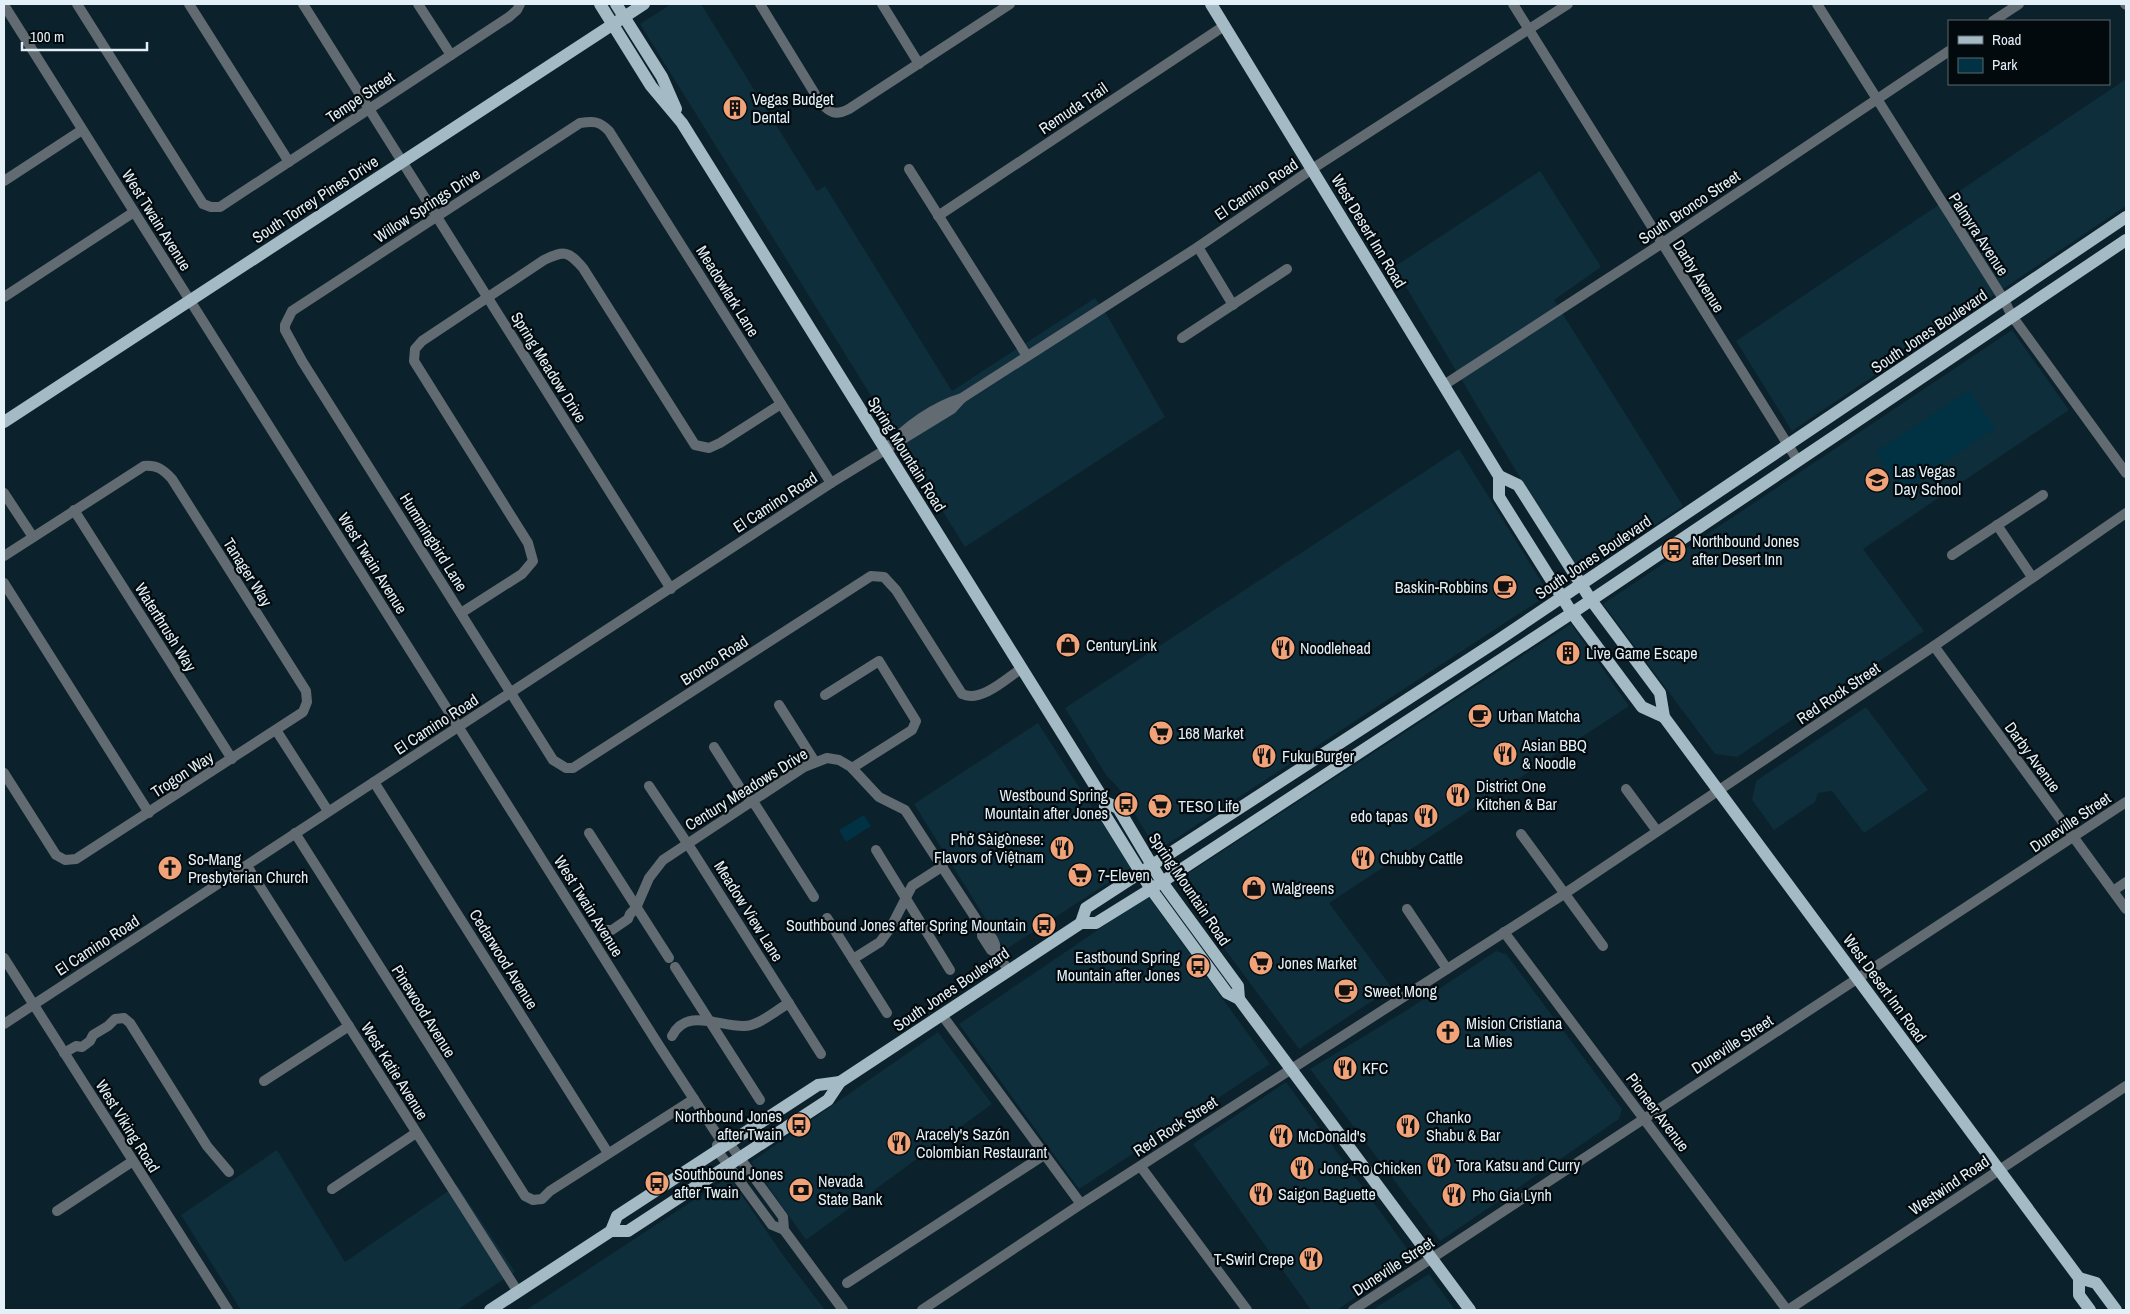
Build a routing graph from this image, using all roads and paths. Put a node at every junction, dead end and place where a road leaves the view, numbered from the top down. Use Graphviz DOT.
graph roads {
  1 [pos="77,4"];
  2 [pos="188,4"];
  3 [pos="303,4"];
  4 [pos="418,4"];
  5 [pos="520,4"];
  6 [pos="600,4"];
  7 [pos="616,4"];
  8 [pos="644,4"];
  9 [pos="760,4"];
  10 [pos="882,4"];
  11 [pos="1211,4"];
  12 [pos="1514,4"];
  13 [pos="1568,4"];
  14 [pos="1817,4"];
  15 [pos="2019,4"];
  16 [pos="4,5"];
  17 [pos="1006,5"];
  18 [pos="625,17"];
  19 [pos="1995,20"];
  20 [pos="613,24"];
  21 [pos="1224,26"];
  22 [pos="1529,29"];
  23 [pos="1948,52"];
  24 [pos="451,55"];
  25 [pos="918,64"];
  26 [pos="1876,100"];
  27 [pos="370,109"];
  28 [pos="594,121"];
  29 [pos="682,123"];
  30 [pos="82,130"];
  31 [pos="289,162"];
  32 [pos="402,162"];
  33 [pos="909,169"];
  34 [pos="1312,169"];
  35 [pos="4,182"];
  36 [pos="134,212"];
  37 [pos="938,216"];
  38 [pos="436,217"];
  39 [pos="2126,217"];
  40 [pos="2126,240"];
  41 [pos="1661,244"];
  42 [pos="1198,247"];
  43 [pos="1287,268"];
  44 [pos="4,297"];
  45 [pos="487,298"];
  46 [pos="190,300"];
  47 [pos="2004,300"];
  48 [pos="1233,304"];
  49 [pos="2012,316"];
  50 [pos="285,325"];
  51 [pos="1182,338"];
  52 [pos="1027,356"];
  53 [pos="1444,384"];
  54 [pos="781,404"];
  55 [pos="4,422"];
  56 [pos="1788,445"];
  57 [pos="885,449"];
  58 [pos="1798,461"];
  59 [pos="2126,473"];
  60 [pos="1499,476"];
  61 [pos="831,483"];
  62 [pos="4,493"];
  63 [pos="2043,495"];
  64 [pos="74,510"];
  65 [pos="2126,513"];
  66 [pos="1997,525"];
  67 [pos="33,537"];
  68 [pos="1952,555"];
  69 [pos="4,556"];
  70 [pos="2032,577"];
  71 [pos="4,583"];
  72 [pos="1581,585"];
  73 [pos="671,588"];
  74 [pos="1562,597"];
  75 [pos="1590,600"];
  76 [pos="461,613"];
  77 [pos="1572,613"];
  78 [pos="1934,646"];
  79 [pos="1022,668"];
  80 [pos="510,693"];
  81 [pos="825,695"];
  82 [pos="307,702"];
  83 [pos="779,705"];
  84 [pos="1664,717"];
  85 [pos="459,728"];
  86 [pos="1362,729"];
  87 [pos="276,730"];
  88 [pos="1377,740"];
  89 [pos="714,747"];
  90 [pos="232,759"];
  91 [pos="815,762"];
  92 [pos="566,768"];
  93 [pos="852,768"];
  94 [pos="4,773"];
  95 [pos="374,782"];
  96 [pos="649,786"];
  97 [pos="1626,789"];
  98 [pos="1718,790"];
  99 [pos="751,800"];
  100 [pos="1106,802"];
  101 [pos="2126,802"];
  102 [pos="328,811"];
  103 [pos="149,813"];
  104 [pos="1657,831"];
  105 [pos="295,833"];
  106 [pos="589,833"];
  107 [pos="1521,834"];
  108 [pos="2072,838"];
  109 [pos="688,844"];
  110 [pos="876,850"];
  111 [pos="1153,865"];
  112 [pos="247,866"];
  113 [pos="943,866"];
  114 [pos="1141,873"];
  115 [pos="2126,882"];
  116 [pos="1157,885"];
  117 [pos="2113,891"];
  118 [pos="1564,894"];
  119 [pos="814,897"];
  120 [pos="906,898"];
  121 [pos="2126,909"];
  122 [pos="1407,910"];
  123 [pos="633,911"];
  124 [pos="827,918"];
  125 [pos="1081,923"];
  126 [pos="1504,932"];
  127 [pos="592,939"];
  128 [pos="1603,946"];
  129 [pos="4,958"];
  130 [pos="853,959"];
  131 [pos="1447,969"];
  132 [pos="950,970"];
  133 [pos="1009,971"];
  134 [pos="1858,980"];
  135 [pos="789,1003"];
  136 [pos="34,1005"];
  137 [pos="887,1013"];
  138 [pos="942,1015"];
  139 [pos="708,1020"];
  140 [pos="4,1024"];
  141 [pos="348,1026"];
  142 [pos="658,1044"];
  143 [pos="64,1053"];
  144 [pos="821,1054"];
  145 [pos="1291,1069"];
  146 [pos="264,1080"];
  147 [pos="840,1082"];
  148 [pos="2126,1086"];
  149 [pos="694,1099"];
  150 [pos="760,1100"];
  151 [pos="1645,1118"];
  152 [pos="416,1133"];
  153 [pos="718,1136"];
  154 [pos="729,1143"];
  155 [pos="717,1150"];
  156 [pos="608,1153"];
  157 [pos="1044,1155"];
  158 [pos="740,1158"];
  159 [pos="133,1161"];
  160 [pos="728,1166"];
  161 [pos="1141,1167"];
  162 [pos="1999,1170"];
  163 [pos="229,1172"];
  164 [pos="332,1189"];
  165 [pos="1081,1204"];
  166 [pos="57,1211"];
  167 [pos="784,1230"];
  168 [pos="611,1231"];
  169 [pos="1432,1259"];
  170 [pos="2078,1278"];
  171 [pos="847,1283"];
  172 [pos="518,1292"];
  173 [pos="228,1310"];
  174 [pos="490,1310"];
  175 [pos="843,1310"];
  176 [pos="922,1310"];
  177 [pos="1247,1310"];
  178 [pos="1353,1310"];
  179 [pos="1470,1310"];
  180 [pos="1788,1310"];
  181 [pos="2090,1310"];
  182 [pos="2116,1310"];
  1 -- 31 [label="street, Tempe Street"];
  2 -- 31 [label="street"];
  3 -- 27 [label="street, Spring Meadow Drive"];
  4 -- 24 [label="street"];
  5 -- 24 [label="street, Tempe Street"];
  6 -- 20 [label="main road, Spring Mountain Road"];
  7 -- 18 [label="main road, Spring Mountain Road"];
  8 -- 18 [label="main road, South Torrey Pines Drive"];
  9 -- 25 [label="street"];
  10 -- 25 [label="street"];
  11 -- 21 [label="main road, West Desert Inn Road"];
  12 -- 22 [label="street, Darby Avenue"];
  13 -- 22 [label="street, El Camino Road"];
  14 -- 26 [label="street, Palmyra Avenue"];
  15 -- 19 [label="street"];
  16 -- 30 [label="street, West Twain Avenue"];
  17 -- 25 [label="street"];
  18 -- 20 [label="main road, South Torrey Pines Drive"];
  18 -- 29 [label="main road, Spring Mountain Road"];
  20 -- 29 [label="main road, Spring Mountain Road"];
  20 -- 32 [label="main road, South Torrey Pines Drive"];
  21 -- 34 [label="main road, West Desert Inn Road"];
  21 -- 37 [label="street, Remuda Trail"];
  22 -- 34 [label="street, El Camino Road"];
  22 -- 41 [label="street, Darby Avenue"];
  23 -- 26 [label="street, South Bronco Street"];
  24 -- 27 [label="street, Tempe Street"];
  26 -- 41 [label="street, South Bronco Street"];
  26 -- 47 [label="street, Palmyra Avenue"];
  27 -- 31 [label="street, Tempe Street"];
  27 -- 32 [label="street, Spring Meadow Drive"];
  28 -- 38 [label="street, Willow Springs Drive"];
  28 -- 54 [label="street, Meadowlark Lane"];
  29 -- 57 [label="main road, Spring Mountain Road"];
  30 -- 35 [label="street"];
  30 -- 36 [label="street, West Twain Avenue"];
  32 -- 38 [label="street, Spring Meadow Drive"];
  32 -- 46 [label="main road, South Torrey Pines Drive"];
  33 -- 37 [label="street"];
  34 -- 42 [label="street, El Camino Road"];
  34 -- 53 [label="main road, West Desert Inn Road"];
  36 -- 44 [label="street"];
  36 -- 46 [label="street, West Twain Avenue"];
  37 -- 52 [label="street"];
  38 -- 45 [label="street, Spring Meadow Drive"];
  38 -- 50 [label="street, Willow Springs Drive"];
  39 -- 47 [label="main road, South Jones Boulevard"];
  40 -- 49 [label="main road, South Jones Boulevard"];
  41 -- 53 [label="street, South Bronco Street"];
  41 -- 56 [label="street, Darby Avenue"];
  42 -- 48 [label="street"];
  42 -- 52 [label="street, El Camino Road"];
  43 -- 48 [label="street"];
  45 -- 54 [label="street"];
  45 -- 73 [label="street, Spring Meadow Drive"];
  45 -- 76 [label="street"];
  46 -- 55 [label="main road, South Torrey Pines Drive"];
  46 -- 85 [label="street, West Twain Avenue"];
  47 -- 49 [label="street, Palmyra Avenue"];
  47 -- 56 [label="main road, South Jones Boulevard"];
  48 -- 51 [label="street"];
  49 -- 58 [label="main road, South Jones Boulevard"];
  49 -- 59 [label="street, Palmyra Avenue"];
  50 -- 76 [label="street, Hummingbird Lane"];
  52 -- 57 [label="street, El Camino Road"];
  53 -- 60 [label="main road, West Desert Inn Road"];
  54 -- 61 [label="street, Meadowlark Lane"];
  56 -- 58 [label="street, Darby Avenue"];
  56 -- 72 [label="main road, South Jones Boulevard"];
  57 -- 61 [label="street, El Camino Road"];
  57 -- 79 [label="main road, Spring Mountain Road"];
  58 -- 75 [label="main road, South Jones Boulevard"];
  60 -- 72 [label="main road, West Desert Inn Road"];
  60 -- 74 [label="main road, West Desert Inn Road"];
  61 -- 73 [label="street, El Camino Road"];
  62 -- 67 [label="street"];
  63 -- 66 [label="street"];
  64 -- 67 [label="street"];
  64 -- 82 [label="street, Tanager Way"];
  64 -- 90 [label="street, Waterthrush Way"];
  65 -- 70 [label="street, Red Rock Street"];
  66 -- 68 [label="street"];
  66 -- 70 [label="street"];
  67 -- 69 [label="street"];
  70 -- 78 [label="street, Red Rock Street"];
  71 -- 103 [label="street"];
  72 -- 74 [label="main road, South Jones Boulevard"];
  72 -- 75 [label="main road, West Desert Inn Road"];
  73 -- 80 [label="street, El Camino Road"];
  74 -- 77 [label="main road, West Desert Inn Road"];
  74 -- 86 [label="main road, South Jones Boulevard"];
  75 -- 77 [label="main road, South Jones Boulevard"];
  75 -- 84 [label="main road, West Desert Inn Road"];
  76 -- 80 [label="street, Hummingbird Lane"];
  77 -- 84 [label="main road, West Desert Inn Road"];
  77 -- 88 [label="main road, South Jones Boulevard"];
  78 -- 98 [label="street, Red Rock Street"];
  78 -- 108 [label="street, Darby Avenue"];
  79 -- 92 [label="street, Bronco Road"];
  79 -- 100 [label="main road, Spring Mountain Road"];
  80 -- 85 [label="street, El Camino Road"];
  80 -- 92 [label="street, Hummingbird Lane"];
  81 -- 93 [label="street"];
  82 -- 87 [label="street, Trogon Way"];
  83 -- 91 [label="street"];
  84 -- 98 [label="main road, West Desert Inn Road"];
  85 -- 95 [label="street, El Camino Road"];
  85 -- 127 [label="street, West Twain Avenue"];
  86 -- 88 [label="main road"];
  86 -- 111 [label="main road, South Jones Boulevard"];
  87 -- 90 [label="street, Trogon Way"];
  87 -- 102 [label="street"];
  88 -- 116 [label="main road, South Jones Boulevard"];
  89 -- 99 [label="street"];
  90 -- 103 [label="street, Trogon Way"];
  91 -- 93 [label="street, Century Meadows Drive"];
  91 -- 99 [label="street, Century Meadows Drive"];
  93 -- 113 [label="street, Century Meadows Drive"];
  94 -- 103 [label="street, Trogon Way"];
  95 -- 102 [label="street, El Camino Road"];
  95 -- 156 [label="street, Cedarwood Avenue"];
  96 -- 109 [label="street, Meadow View Lane"];
  97 -- 104 [label="street"];
  98 -- 104 [label="street, Red Rock Street"];
  98 -- 134 [label="main road, West Desert Inn Road"];
  99 -- 109 [label="street, Century Meadows Drive"];
  99 -- 119 [label="street"];
  100 -- 111 [label="main road, Spring Mountain Road"];
  100 -- 114 [label="main road, Spring Mountain Road"];
  101 -- 108 [label="street, Duneville Street"];
  102 -- 105 [label="street, El Camino Road"];
  104 -- 118 [label="street, Red Rock Street"];
  105 -- 112 [label="street, El Camino Road"];
  105 -- 156 [label="street, Pinewood Avenue"];
  106 -- 123 [label="street"];
  107 -- 118 [label="street"];
  108 -- 117 [label="street, Darby Avenue"];
  108 -- 134 [label="street, Duneville Street"];
  109 -- 123 [label="street, Century Meadows Drive"];
  109 -- 135 [label="street, Meadow View Lane"];
  110 -- 120 [label="street"];
  111 -- 114 [label="main road, South Jones Boulevard"];
  111 -- 116 [label="main road, Spring Mountain Road"];
  112 -- 136 [label="street, El Camino Road"];
  112 -- 141 [label="street, West Katie Avenue"];
  113 -- 120 [label="street"];
  113 -- 133 [label="street, Century Meadows Drive"];
  114 -- 116 [label="main road, Spring Mountain Road"];
  114 -- 125 [label="main road, South Jones Boulevard"];
  115 -- 117 [label="street"];
  116 -- 125 [label="main road, South Jones Boulevard"];
  116 -- 145 [label="main road, Spring Mountain Road"];
  117 -- 121 [label="street, Darby Avenue"];
  118 -- 126 [label="street, Red Rock Street"];
  118 -- 128 [label="street"];
  120 -- 130 [label="street"];
  120 -- 132 [label="street"];
  122 -- 131 [label="street"];
  123 -- 127 [label="street, Century Meadows Drive"];
  123 -- 139 [label="street"];
  124 -- 130 [label="street"];
  125 -- 133 [label="main road, South Jones Boulevard"];
  126 -- 131 [label="street, Red Rock Street"];
  126 -- 151 [label="street, Pioneer Avenue"];
  127 -- 142 [label="street, West Twain Avenue"];
  129 -- 136 [label="street, West Viking Road"];
  130 -- 137 [label="street"];
  131 -- 145 [label="street, Red Rock Street"];
  133 -- 138 [label="main road, South Jones Boulevard"];
  134 -- 151 [label="street, Duneville Street"];
  134 -- 162 [label="main road, West Desert Inn Road"];
  135 -- 139 [label="street"];
  135 -- 144 [label="street, Meadow View Lane"];
  136 -- 140 [label="street, El Camino Road"];
  136 -- 143 [label="street, West Viking Road"];
  138 -- 147 [label="main road, South Jones Boulevard"];
  138 -- 157 [label="street"];
  139 -- 142 [label="street"];
  139 -- 150 [label="street"];
  141 -- 146 [label="street"];
  141 -- 152 [label="street, West Katie Avenue"];
  142 -- 149 [label="street, West Twain Avenue"];
  143 -- 159 [label="street, West Viking Road"];
  143 -- 163 [label="street"];
  145 -- 161 [label="street, Red Rock Street"];
  145 -- 169 [label="main road, Spring Mountain Road"];
  147 -- 154 [label="main road, South Jones Boulevard"];
  147 -- 158 [label="main road, South Jones Boulevard"];
  148 -- 162 [label="street, Westwind Road"];
  149 -- 153 [label="street, West Twain Avenue"];
  149 -- 156 [label="street"];
  151 -- 169 [label="street, Duneville Street"];
  151 -- 180 [label="street, Pioneer Avenue"];
  152 -- 164 [label="street"];
  152 -- 172 [label="street, West Katie Avenue"];
  153 -- 154 [label="street, West Twain Avenue"];
  153 -- 155 [label="street"];
  154 -- 155 [label="main road, South Jones Boulevard"];
  154 -- 158 [label="street, West Twain Avenue"];
  155 -- 160 [label="street, West Twain Avenue"];
  155 -- 168 [label="main road, South Jones Boulevard"];
  157 -- 165 [label="street"];
  157 -- 171 [label="street"];
  158 -- 160 [label="main road, South Jones Boulevard"];
  158 -- 167 [label="street, West Twain Avenue"];
  159 -- 166 [label="street"];
  159 -- 173 [label="street, West Viking Road"];
  160 -- 167 [label="street, West Twain Avenue"];
  160 -- 168 [label="main road, South Jones Boulevard"];
  161 -- 165 [label="street, Red Rock Street"];
  161 -- 177 [label="street"];
  162 -- 170 [label="main road, West Desert Inn Road"];
  162 -- 180 [label="street, Westwind Road"];
  165 -- 176 [label="street, Red Rock Street"];
  167 -- 175 [label="street, West Twain Avenue"];
  168 -- 172 [label="main road, South Jones Boulevard"];
  169 -- 178 [label="street, Duneville Street"];
  169 -- 179 [label="main road, Spring Mountain Road"];
  170 -- 181 [label="main road, West Desert Inn Road"];
  170 -- 182 [label="main road, West Desert Inn Road"];
  172 -- 174 [label="main road, South Jones Boulevard"];
}
